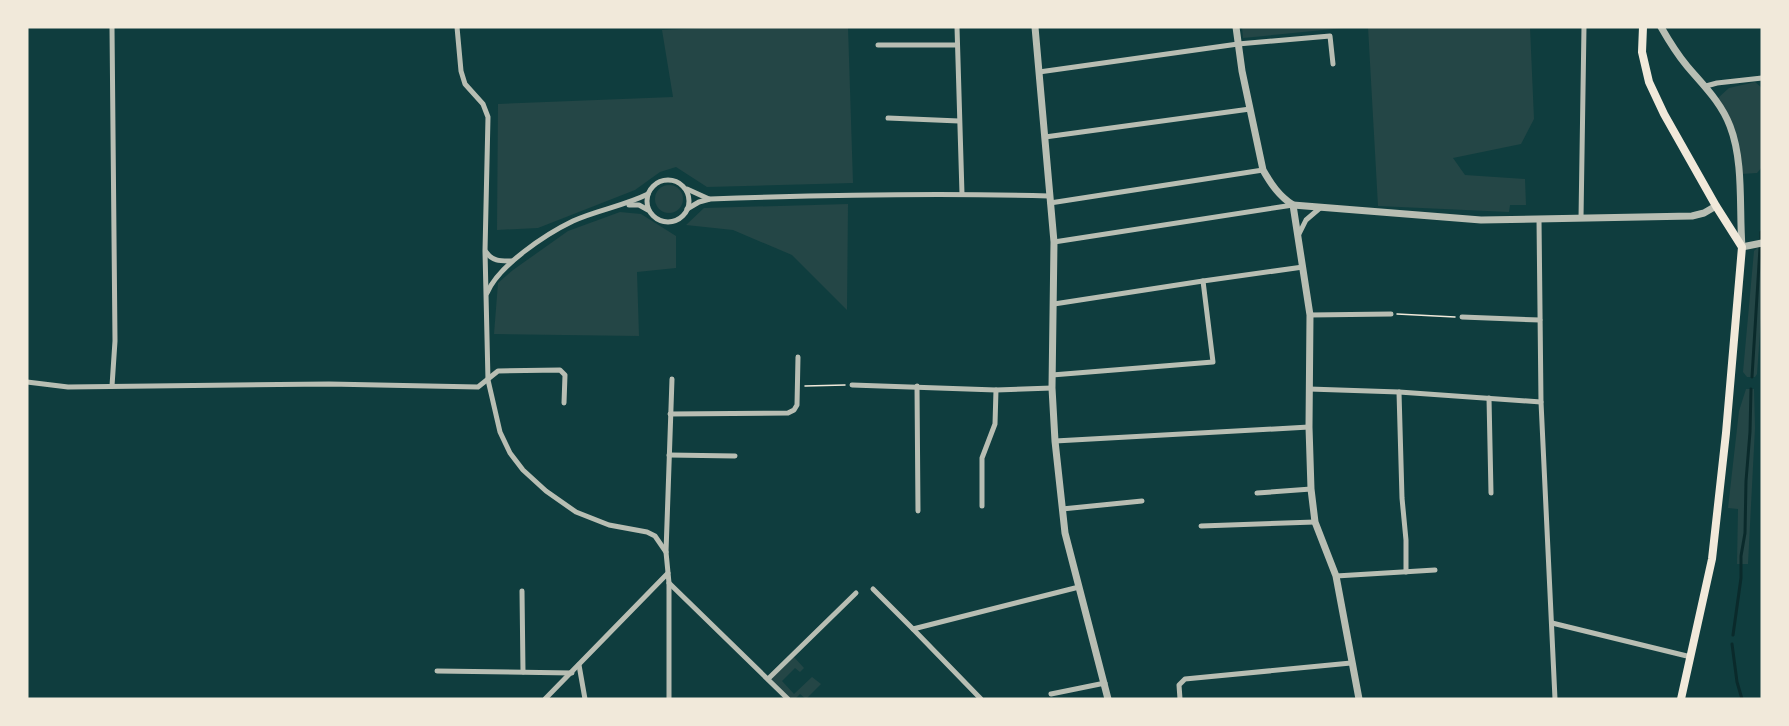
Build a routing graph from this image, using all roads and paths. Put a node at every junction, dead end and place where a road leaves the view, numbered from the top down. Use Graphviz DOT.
graph roads {
  1 [pos="112,27"];
  2 [pos="456,27"];
  3 [pos="957,27"];
  4 [pos="1035,27"];
  5 [pos="1236,27"];
  6 [pos="1584,27"];
  7 [pos="1643,27"];
  8 [pos="1661,27"];
  9 [pos="1238,44"];
  10 [pos="878,45"];
  11 [pos="957,45"];
  12 [pos="1334,64"];
  13 [pos="1039,72"];
  14 [pos="1762,78"];
  15 [pos="1706,86"];
  16 [pos="1250,109"];
  17 [pos="888,118"];
  18 [pos="959,121"];
  19 [pos="1045,137"];
  20 [pos="1263,170"];
  21 [pos="684,188"];
  22 [pos="648,194"];
  23 [pos="962,194"];
  24 [pos="710,199"];
  25 [pos="1050,200"];
  26 [pos="621,204"];
  27 [pos="1293,205"];
  28 [pos="1716,206"];
  29 [pos="1320,208"];
  30 [pos="687,209"];
  31 [pos="649,211"];
  32 [pos="1581,218"];
  33 [pos="1539,219"];
  34 [pos="1298,236"];
  35 [pos="1054,242"];
  36 [pos="1762,243"];
  37 [pos="1742,247"];
  38 [pos="485,251"];
  39 [pos="496,261"];
  40 [pos="513,261"];
  41 [pos="1303,267"];
  42 [pos="485,268"];
  43 [pos="500,272"];
  44 [pos="1203,281"];
  45 [pos="486,296"];
  46 [pos="1054,304"];
  47 [pos="1391,314"];
  48 [pos="1310,315"];
  49 [pos="1462,317"];
  50 [pos="1540,320"];
  51 [pos="798,357"];
  52 [pos="1052,375"];
  53 [pos="672,379"];
  54 [pos="488,380"];
  55 [pos="27,382"];
  56 [pos="852,385"];
  57 [pos="111,386"];
  58 [pos="798,386"];
  59 [pos="917,387"];
  60 [pos="1052,388"];
  61 [pos="1309,389"];
  62 [pos="996,390"];
  63 [pos="1399,392"];
  64 [pos="1489,398"];
  65 [pos="1540,402"];
  66 [pos="564,403"];
  67 [pos="670,414"];
  68 [pos="1309,427"];
  69 [pos="1055,441"];
  70 [pos="669,455"];
  71 [pos="735,456"];
  72 [pos="1311,489"];
  73 [pos="1257,493"];
  74 [pos="1491,493"];
  75 [pos="1142,501"];
  76 [pos="982,506"];
  77 [pos="1062,509"];
  78 [pos="918,511"];
  79 [pos="1315,522"];
  80 [pos="1201,526"];
  81 [pos="666,552"];
  82 [pos="1435,570"];
  83 [pos="1406,572"];
  84 [pos="668,573"];
  85 [pos="1336,576"];
  86 [pos="669,583"];
  87 [pos="1079,587"];
  88 [pos="873,589"];
  89 [pos="522,591"];
  90 [pos="856,593"];
  91 [pos="1552,623"];
  92 [pos="914,629"];
  93 [pos="1691,657"];
  94 [pos="1351,663"];
  95 [pos="579,665"];
  96 [pos="437,671"];
  97 [pos="523,672"];
  98 [pos="572,672"];
  99 [pos="768,679"];
  100 [pos="1105,683"];
  101 [pos="779,690"];
  102 [pos="1051,694"];
  103 [pos="545,699"];
  104 [pos="585,699"];
  105 [pos="669,699"];
  106 [pos="779,699"];
  107 [pos="788,699"];
  108 [pos="981,699"];
  109 [pos="1108,699"];
  110 [pos="1180,699"];
  111 [pos="1359,699"];
  112 [pos="1555,699"];
  113 [pos="1681,699"];
  1 -- 57 [label="street"];
  2 -- 38 [label="street"];
  3 -- 11 [label="street"];
  4 -- 13 [label="street"];
  5 -- 9 [label="street"];
  6 -- 32 [label="street"];
  7 -- 28 [label="main road"];
  8 -- 15 [label="street"];
  9 -- 12 [label="street"];
  9 -- 13 [label="street"];
  9 -- 16 [label="street"];
  10 -- 11 [label="street"];
  11 -- 18 [label="street"];
  13 -- 19 [label="street"];
  14 -- 15 [label="street"];
  15 -- 37 [label="street"];
  16 -- 19 [label="street"];
  16 -- 20 [label="street"];
  17 -- 18 [label="street"];
  18 -- 23 [label="street"];
  19 -- 25 [label="street"];
  20 -- 25 [label="street"];
  20 -- 27 [label="street"];
  21 -- 22 [label="street"];
  21 -- 24 [label="street"];
  21 -- 30 [label="street"];
  22 -- 26 [label="street"];
  22 -- 31 [label="street"];
  23 -- 24 [label="street"];
  23 -- 25 [label="street"];
  24 -- 30 [label="street"];
  25 -- 35 [label="street"];
  26 -- 31 [label="street"];
  26 -- 40 [label="street"];
  27 -- 29 [label="street"];
  27 -- 34 [label="street"];
  27 -- 35 [label="street"];
  28 -- 32 [label="street"];
  28 -- 37 [label="main road"];
  29 -- 33 [label="street"];
  29 -- 34 [label="street"];
  30 -- 31 [label="street"];
  32 -- 33 [label="street"];
  33 -- 50 [label="street"];
  34 -- 41 [label="street"];
  35 -- 46 [label="street"];
  36 -- 37 [label="street"];
  37 -- 93 [label="main road"];
  38 -- 39 [label="street"];
  38 -- 42 [label="street"];
  39 -- 40 [label="street"];
  39 -- 42 [label="street"];
  40 -- 43 [label="street"];
  41 -- 44 [label="street"];
  41 -- 48 [label="street"];
  42 -- 43 [label="street"];
  42 -- 45 [label="street"];
  43 -- 45 [label="street"];
  44 -- 46 [label="street"];
  44 -- 52 [label="street"];
  45 -- 54 [label="street"];
  46 -- 52 [label="street"];
  47 -- 48 [label="street"];
  47 -- 49 [label="path"];
  48 -- 61 [label="street"];
  49 -- 50 [label="street"];
  50 -- 65 [label="street"];
  51 -- 58 [label="street"];
  52 -- 60 [label="street"];
  53 -- 67 [label="street"];
  54 -- 57 [label="street"];
  54 -- 66 [label="street"];
  54 -- 81 [label="street"];
  55 -- 57 [label="street"];
  56 -- 58 [label="path"];
  56 -- 59 [label="street"];
  58 -- 67 [label="street"];
  59 -- 62 [label="street"];
  59 -- 78 [label="street"];
  60 -- 62 [label="street"];
  60 -- 69 [label="street"];
  61 -- 63 [label="street"];
  61 -- 68 [label="street"];
  62 -- 76 [label="street"];
  63 -- 64 [label="street"];
  63 -- 83 [label="street"];
  64 -- 65 [label="street"];
  64 -- 74 [label="street"];
  65 -- 91 [label="street"];
  67 -- 70 [label="street"];
  68 -- 69 [label="street"];
  68 -- 72 [label="street"];
  69 -- 77 [label="street"];
  70 -- 71 [label="street"];
  70 -- 81 [label="street"];
  72 -- 73 [label="street"];
  72 -- 79 [label="street"];
  75 -- 77 [label="street"];
  77 -- 87 [label="street"];
  79 -- 80 [label="street"];
  79 -- 85 [label="street"];
  81 -- 84 [label="street"];
  82 -- 83 [label="street"];
  83 -- 85 [label="street"];
  84 -- 86 [label="street"];
  84 -- 95 [label="street"];
  85 -- 94 [label="street"];
  86 -- 99 [label="street"];
  86 -- 105 [label="street"];
  87 -- 92 [label="street"];
  87 -- 100 [label="street"];
  88 -- 92 [label="street"];
  89 -- 97 [label="street"];
  90 -- 99 [label="street"];
  91 -- 93 [label="street"];
  91 -- 112 [label="street"];
  92 -- 108 [label="street"];
  93 -- 113 [label="main road"];
  94 -- 110 [label="street"];
  94 -- 111 [label="street"];
  95 -- 98 [label="street"];
  95 -- 104 [label="street"];
  96 -- 97 [label="street"];
  97 -- 98 [label="street"];
  98 -- 103 [label="street"];
  99 -- 101 [label="street"];
  100 -- 102 [label="street"];
  100 -- 109 [label="street"];
  101 -- 106 [label="street"];
  101 -- 107 [label="street"];
}
